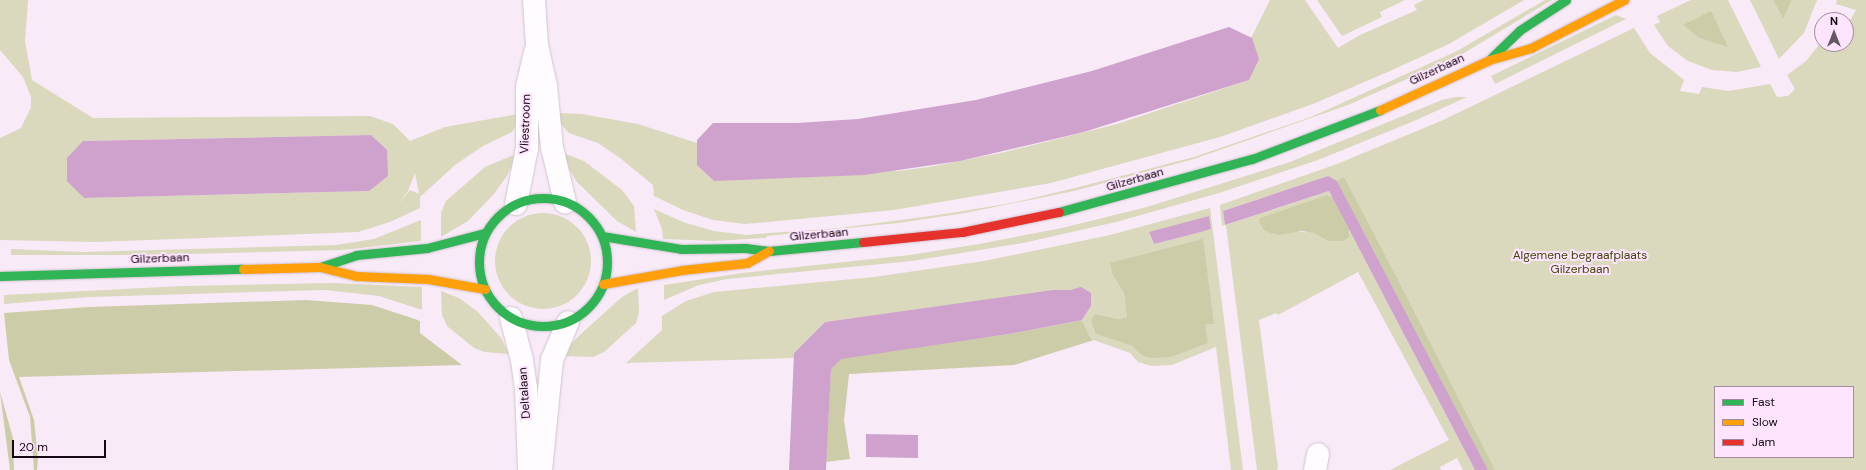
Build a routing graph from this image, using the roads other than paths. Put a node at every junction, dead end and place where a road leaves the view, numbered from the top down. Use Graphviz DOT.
graph roads {
  1 [pos="534,0"];
  2 [pos="1566,0"];
  3 [pos="1624,0"];
  4 [pos="537,45"];
  5 [pos="1489,60"];
  6 [pos="565,202"];
  7 [pos="516,204"];
  8 [pos="485,234"];
  9 [pos="602,236"];
  10 [pos="769,251"];
  11 [pos="320,267"];
  12 [pos="0,276"];
  13 [pos="603,284"];
  14 [pos="484,289"];
  15 [pos="511,318"];
  16 [pos="568,322"];
  17 [pos="529,470"];
  18 [pos="541,470"];
  1 -- 4 [label="street, Vliestroom"];
  2 -- 5 [label="street, Gilzerbaan"];
  3 -- 5 [label="street, Gilzerbaan"];
  4 -- 6 [label="street, Vliestroom"];
  4 -- 7 [label="street, Vliestroom"];
  5 -- 10 [label="street, Gilzerbaan"];
  6 -- 7 [label="street"];
  6 -- 9 [label="street"];
  7 -- 8 [label="street"];
  8 -- 11 [label="street, Gilzerbaan"];
  8 -- 14 [label="street"];
  9 -- 10 [label="street, Gilzerbaan"];
  9 -- 13 [label="street"];
  10 -- 13 [label="street, Gilzerbaan"];
  11 -- 12 [label="street, Gilzerbaan"];
  11 -- 14 [label="street, Gilzerbaan"];
  13 -- 16 [label="street"];
  14 -- 15 [label="street"];
  15 -- 16 [label="street"];
  15 -- 17 [label="street, Deltalaan"];
  16 -- 18 [label="street, Deltalaan"];
}
